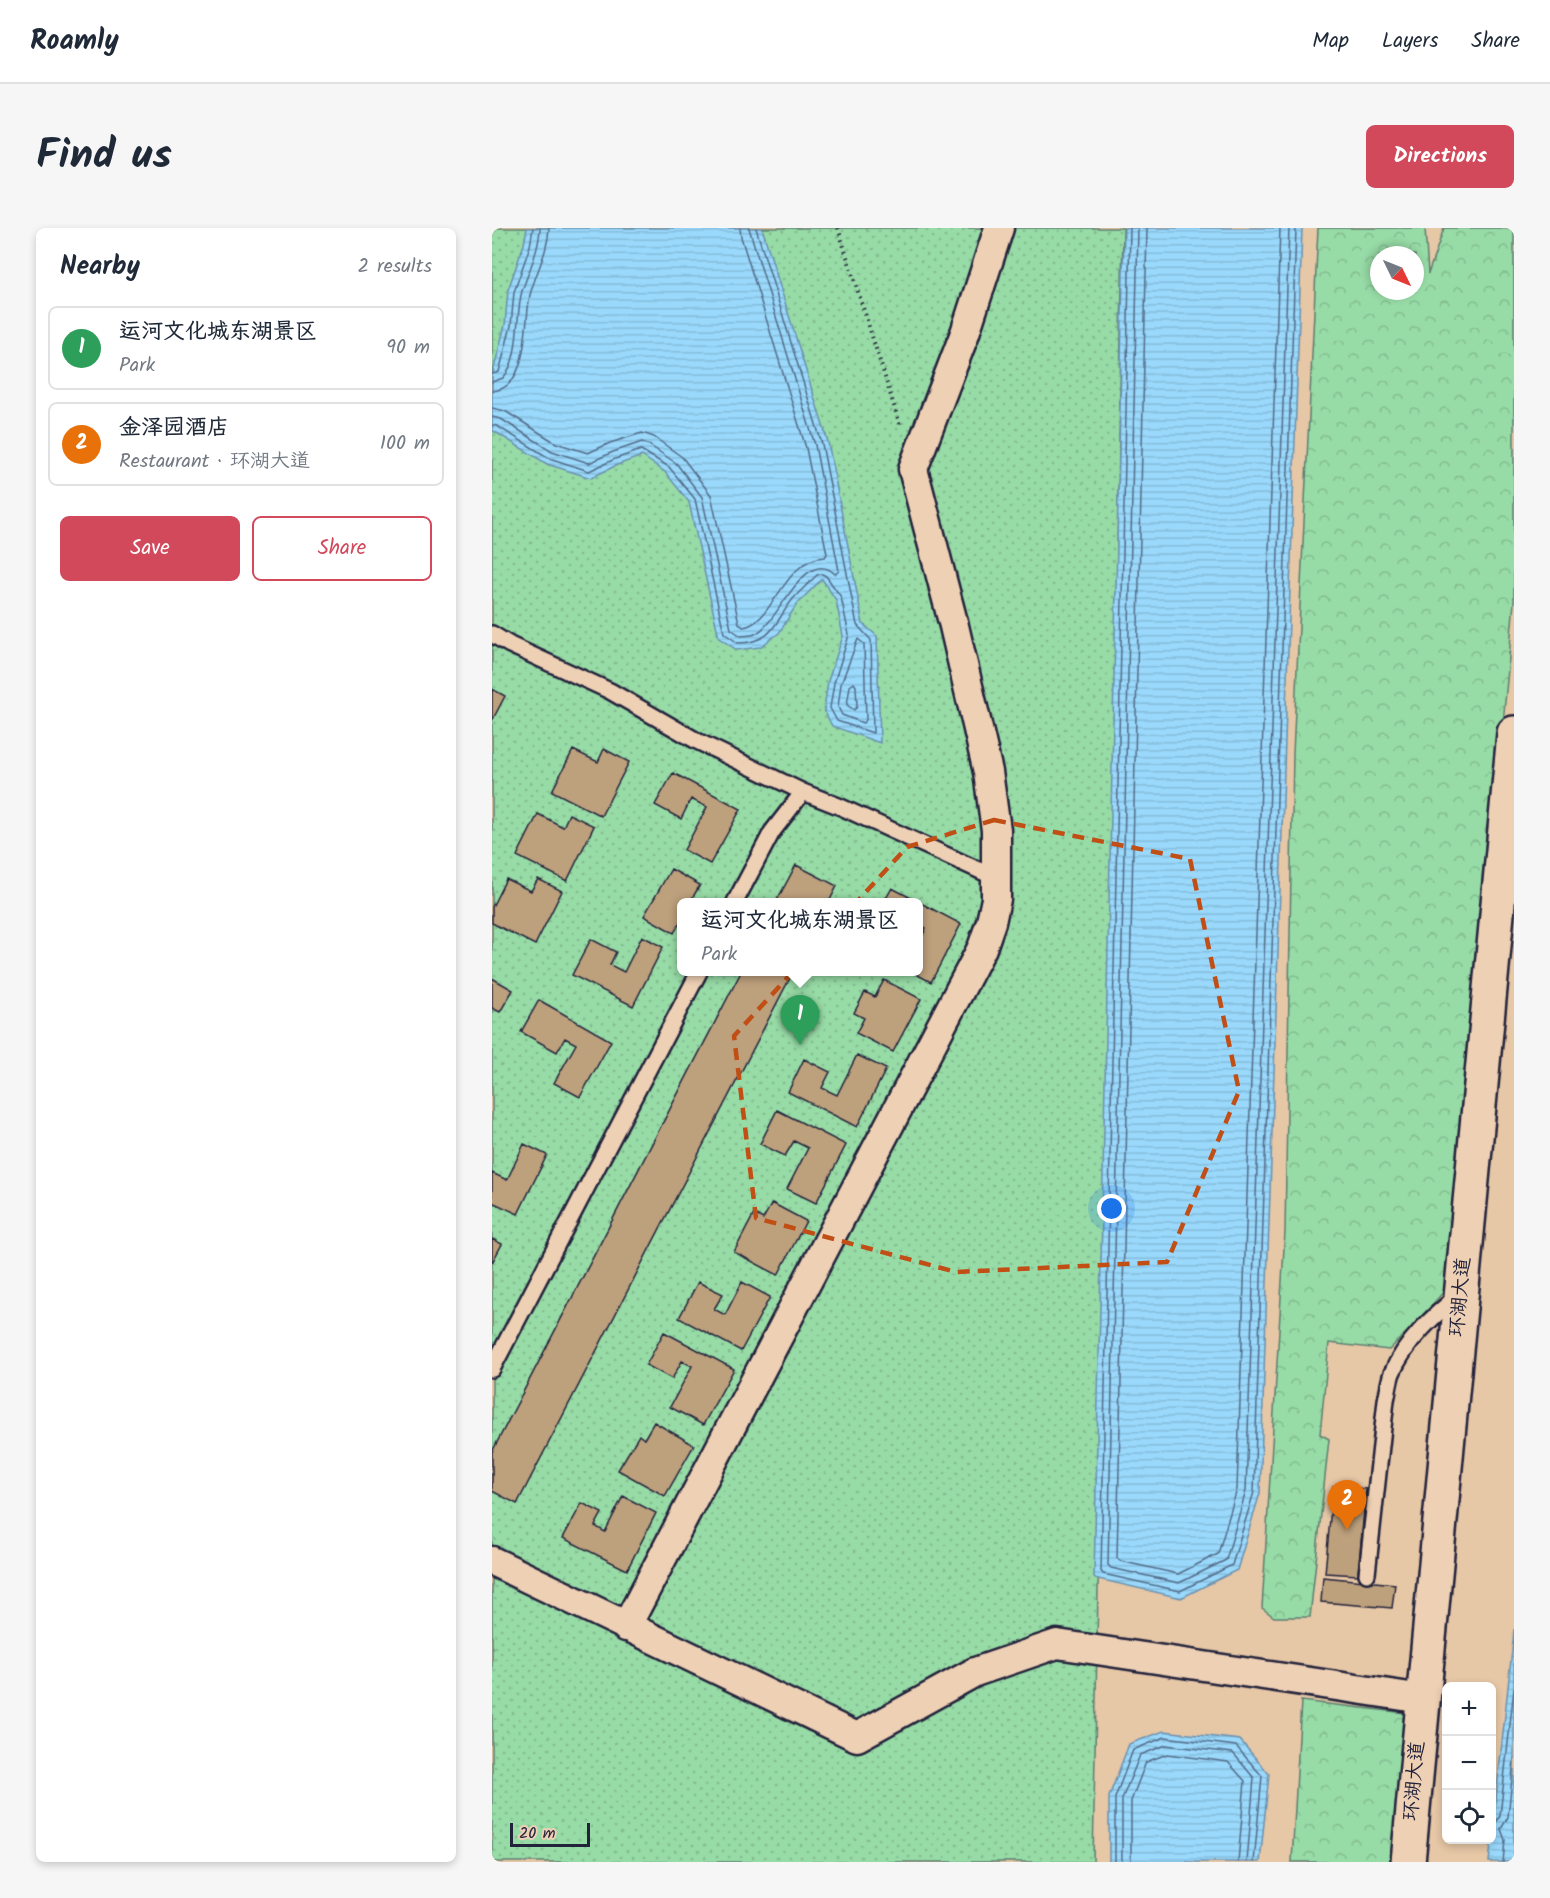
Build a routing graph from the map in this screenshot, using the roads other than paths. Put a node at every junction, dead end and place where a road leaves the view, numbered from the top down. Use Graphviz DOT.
graph roads {
  1 [pos="999,228"];
  2 [pos="492,634"];
  3 [pos="1514,733"];
  4 [pos="803,792"];
  5 [pos="996,878"];
  6 [pos="738,898"];
  7 [pos="697,976"];
  8 [pos="1462,1293"];
  9 [pos="492,1369"];
  10 [pos="492,1562"];
  11 [pos="1367,1574"];
  12 [pos="626,1627"];
  13 [pos="1423,1699"];
  14 [pos="1408,1862"];
  1 -- 5 [label="street"];
  2 -- 4 [label="lane"];
  3 -- 8 [label="main road, 环湖大道"];
  4 -- 5 [label="lane"];
  4 -- 6 [label="lane"];
  5 -- 12 [label="street"];
  7 -- 9 [label="lane"];
  8 -- 11 [label="lane"];
  8 -- 13 [label="main road, 环湖大道"];
  10 -- 12 [label="street"];
  12 -- 13 [label="street"];
  13 -- 14 [label="main road, 环湖大道"];
}
